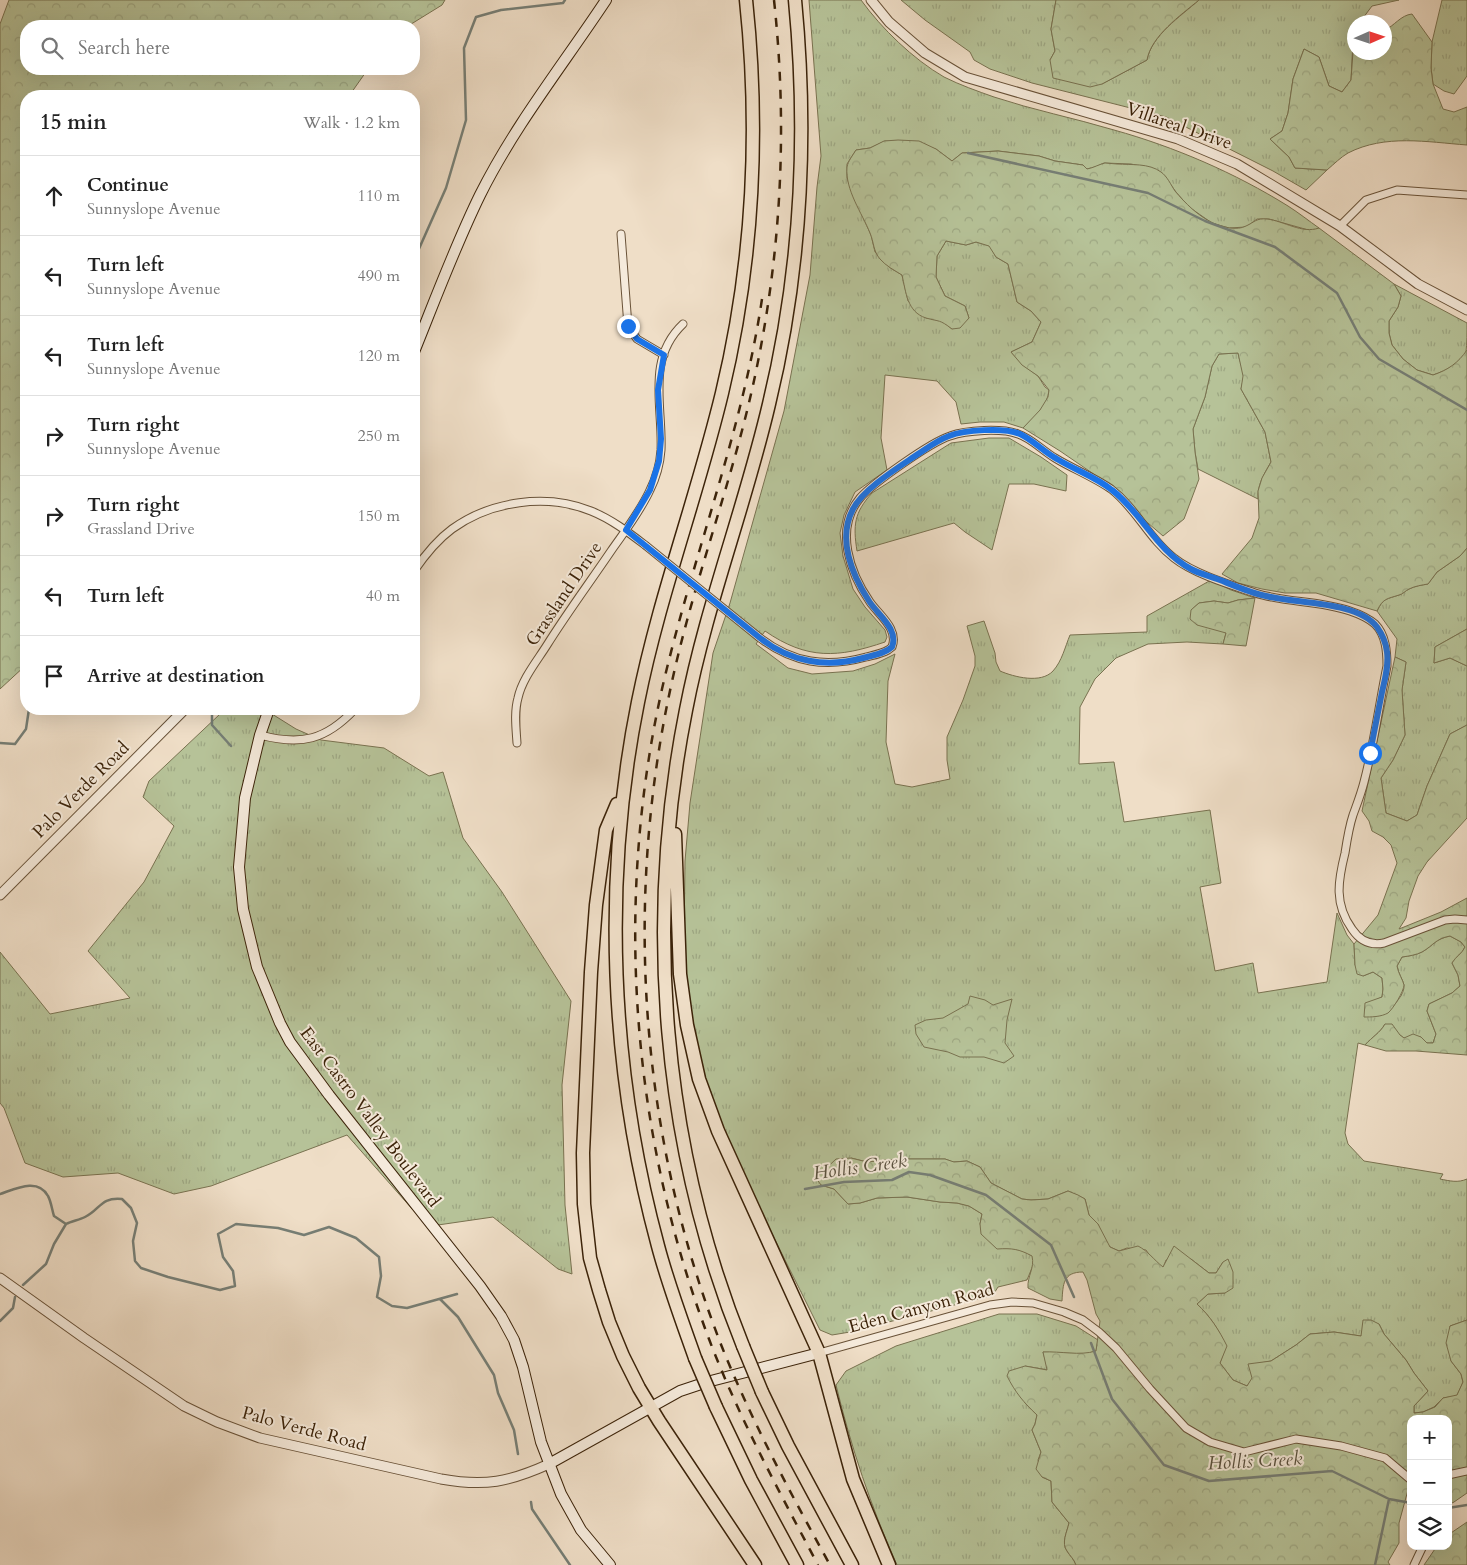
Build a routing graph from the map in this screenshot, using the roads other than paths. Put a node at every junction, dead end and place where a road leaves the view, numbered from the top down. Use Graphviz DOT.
graph roads {
  1 [pos="606,0"];
  2 [pos="746,0"];
  3 [pos="795,0"];
  4 [pos="871,0"];
  5 [pos="1467,195"];
  6 [pos="1340,226"];
  7 [pos="621,234"];
  8 [pos="1467,310"];
  9 [pos="683,324"];
  10 [pos="420,337"];
  11 [pos="664,355"];
  12 [pos="626,530"];
  13 [pos="420,563"];
  14 [pos="179,715"];
  15 [pos="267,715"];
  16 [pos="349,715"];
  17 [pos="260,735"];
  18 [pos="517,743"];
  19 [pos="674,782"];
  20 [pos="622,793"];
  21 [pos="0,894"];
  22 [pos="1467,920"];
  23 [pos="0,1278"];
  24 [pos="818,1353"];
  25 [pos="650,1407"];
  26 [pos="549,1464"];
  27 [pos="1467,1471"];
  28 [pos="1452,1474"];
  29 [pos="1407,1477"];
  30 [pos="1421,1550"];
  31 [pos="610,1565"];
  32 [pos="755,1565"];
  33 [pos="797,1565"];
  34 [pos="852,1565"];
  35 [pos="888,1565"];
  36 [pos="1414,1565"];
  1 -- 10 [label="main road"];
  2 -- 20 [label="highway"];
  3 -- 19 [label="highway"];
  4 -- 6 [label="street, Villareal Drive"];
  5 -- 6 [label="street"];
  6 -- 8 [label="street, Villareal Drive"];
  7 -- 11 [label="street"];
  9 -- 11 [label="street, Grassland Drive"];
  11 -- 12 [label="street, Grassland Drive"];
  12 -- 13 [label="street"];
  12 -- 18 [label="street, Grassland Drive"];
  12 -- 22 [label="street, bridge"];
  14 -- 21 [label="street, Palo Verde Road"];
  15 -- 17 [label="main road, East Castro Valley Boulevard"];
  16 -- 17 [label="street"];
  17 -- 26 [label="main road, East Castro Valley Boulevard"];
  19 -- 24 [label="highway"];
  19 -- 34 [label="highway, bridge"];
  20 -- 25 [label="highway"];
  20 -- 33 [label="highway, bridge"];
  23 -- 26 [label="street, Palo Verde Road"];
  24 -- 25 [label="main road, Eden Canyon Road"];
  24 -- 29 [label="street, Eden Canyon Road"];
  24 -- 35 [label="highway"];
  25 -- 26 [label="main road, Eden Canyon Road"];
  25 -- 32 [label="highway"];
  26 -- 31 [label="main road, East Castro Valley Boulevard"];
  27 -- 28 [label="street"];
  30 -- 36 [label="street"];
}
